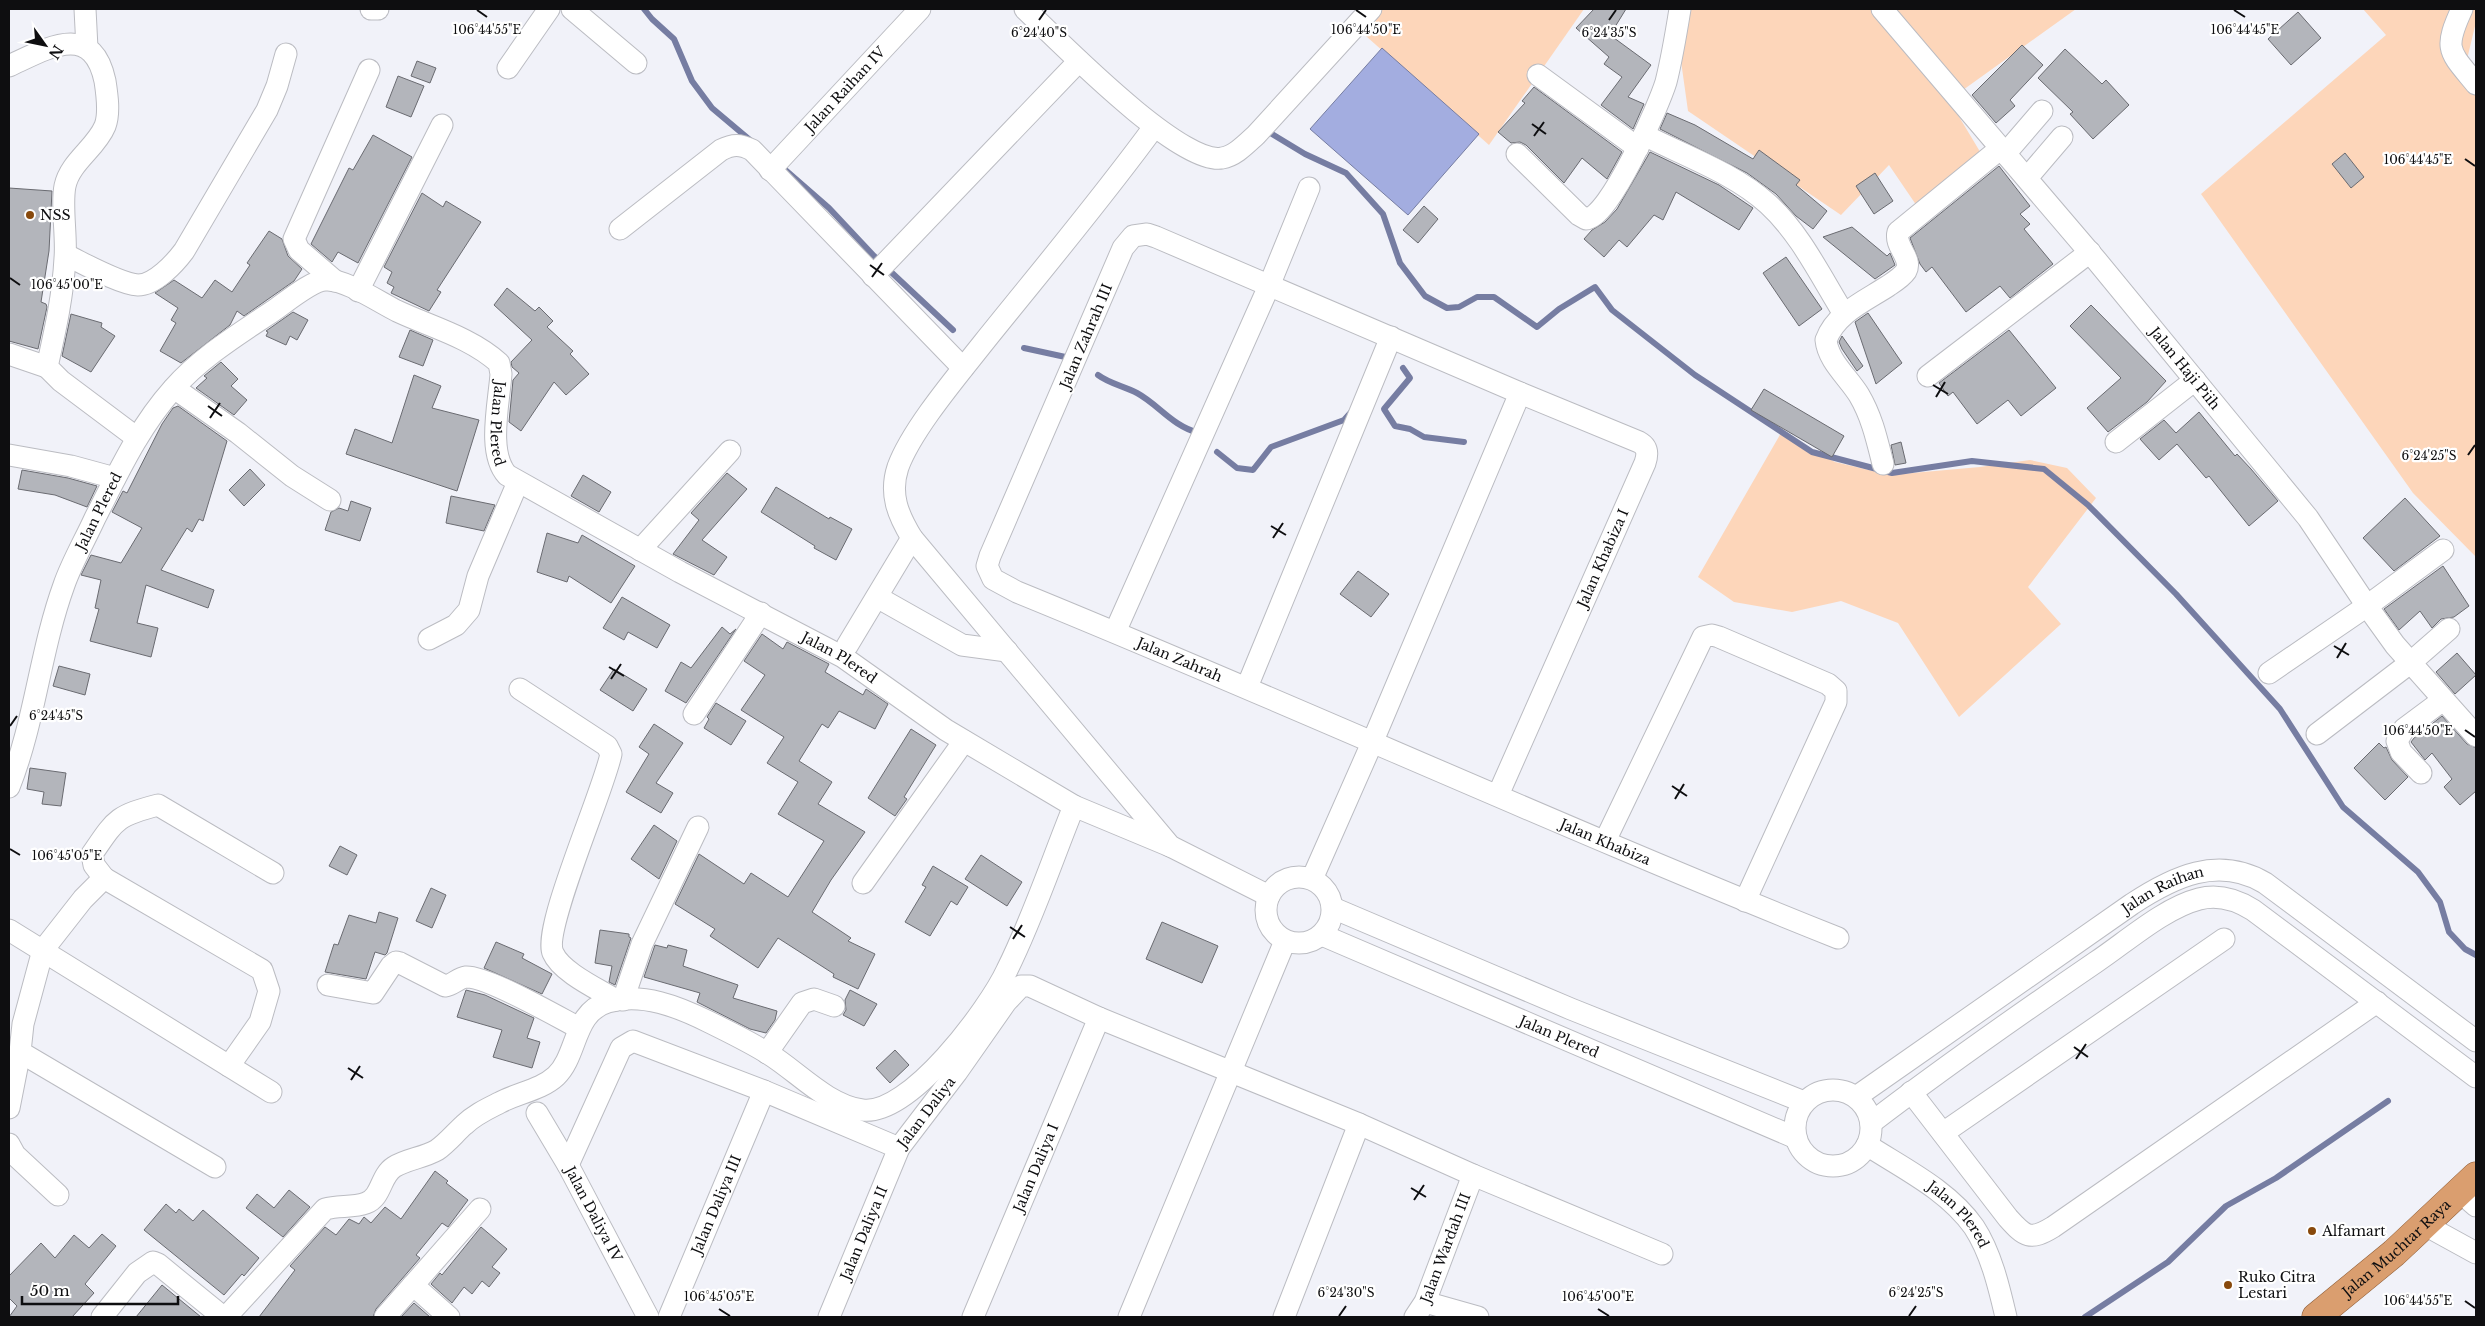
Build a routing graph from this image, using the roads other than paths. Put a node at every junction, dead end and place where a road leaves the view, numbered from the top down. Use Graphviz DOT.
graph roads {
  1 [pos="85,9"];
  2 [pos="371,9"];
  3 [pos="378,9"];
  4 [pos="549,9"];
  5 [pos="572,9"];
  6 [pos="920,9"];
  7 [pos="1024,9"];
  8 [pos="1371,9"];
  9 [pos="1685,9"];
  10 [pos="1882,9"];
  11 [pos="2462,9"];
  12 [pos="87,48"];
  13 [pos="286,54"];
  14 [pos="1079,60"];
  15 [pos="636,63"];
  16 [pos="9,66"];
  17 [pos="508,68"];
  18 [pos="369,70"];
  19 [pos="1538,75"];
  20 [pos="2476,84"];
  21 [pos="2042,111"];
  22 [pos="442,125"];
  23 [pos="1154,128"];
  24 [pos="2062,137"];
  25 [pos="1641,141"];
  26 [pos="2003,151"];
  27 [pos="1516,154"];
  28 [pos="772,168"];
  29 [pos="2027,178"];
  30 [pos="1309,188"];
  31 [pos="620,229"];
  32 [pos="2090,252"];
  33 [pos="66,256"];
  34 [pos="876,274"];
  35 [pos="335,281"];
  36 [pos="1269,286"];
  37 [pos="358,292"];
  38 [pos="1844,314"];
  39 [pos="1391,337"];
  40 [pos="9,354"];
  41 [pos="47,367"];
  42 [pos="963,368"];
  43 [pos="1928,376"];
  44 [pos="2196,380"];
  45 [pos="174,388"];
  46 [pos="1520,393"];
  47 [pos="137,438"];
  48 [pos="2116,442"];
  49 [pos="730,451"];
  50 [pos="9,455"];
  51 [pos="1884,464"];
  52 [pos="115,478"];
  53 [pos="518,482"];
  54 [pos="330,500"];
  55 [pos="912,538"];
  56 [pos="640,550"];
  57 [pos="2443,550"];
  58 [pos="989,573"];
  59 [pos="877,597"];
  60 [pos="2367,606"];
  61 [pos="761,613"];
  62 [pos="2449,629"];
  63 [pos="1116,632"];
  64 [pos="429,639"];
  65 [pos="847,646"];
  66 [pos="1007,651"];
  67 [pos="2410,663"];
  68 [pos="2269,673"];
  69 [pos="1246,687"];
  70 [pos="520,689"];
  71 [pos="2444,700"];
  72 [pos="694,714"];
  73 [pos="2317,734"];
  74 [pos="2476,736"];
  75 [pos="964,742"];
  76 [pos="1372,742"];
  77 [pos="2421,773"];
  78 [pos="9,787"];
  79 [pos="1498,795"];
  80 [pos="1074,806"];
  81 [pos="698,827"];
  82 [pos="1605,841"];
  83 [pos="1170,846"];
  84 [pos="273,873"];
  85 [pos="104,878"];
  86 [pos="1312,879"];
  87 [pos="863,883"];
  88 [pos="1269,896"];
  89 [pos="1744,901"];
  90 [pos="1333,908"];
  91 [pos="9,930"];
  92 [pos="2095,931"];
  93 [pos="1322,935"];
  94 [pos="1838,938"];
  95 [pos="2224,939"];
  96 [pos="1285,941"];
  97 [pos="2342,941"];
  98 [pos="43,950"];
  99 [pos="2110,952"];
  100 [pos="2325,963"];
  101 [pos="328,985"];
  102 [pos="620,1000"];
  103 [pos="2377,1002"];
  104 [pos="834,1006"];
  105 [pos="1572,1009"];
  106 [pos="1099,1018"];
  107 [pos="579,1028"];
  108 [pos="1561,1037"];
  109 [pos="2476,1041"];
  110 [pos="20,1052"];
  111 [pos="767,1053"];
  112 [pos="229,1066"];
  113 [pos="1231,1073"];
  114 [pos="2476,1078"];
  115 [pos="270,1092"];
  116 [pos="764,1092"];
  117 [pos="1911,1092"];
  118 [pos="1856,1097"];
  119 [pos="1804,1102"];
  120 [pos="9,1108"];
  121 [pos="537,1113"];
  122 [pos="1871,1123"];
  123 [pos="1359,1124"];
  124 [pos="1944,1133"];
  125 [pos="1796,1138"];
  126 [pos="9,1144"];
  127 [pos="1867,1145"];
  128 [pos="899,1148"];
  129 [pos="568,1165"];
  130 [pos="215,1167"];
  131 [pos="1473,1175"];
  132 [pos="2471,1191"];
  133 [pos="58,1195"];
  134 [pos="480,1209"];
  135 [pos="2425,1225"];
  136 [pos="2474,1249"];
  137 [pos="1662,1254"];
  138 [pos="413,1285"];
  139 [pos="1420,1309"];
  140 [pos="102,1317"];
  141 [pos="225,1317"];
  142 [pos="385,1317"];
  143 [pos="449,1317"];
  144 [pos="648,1317"];
  145 [pos="669,1317"];
  146 [pos="829,1317"];
  147 [pos="973,1317"];
  148 [pos="1129,1317"];
  149 [pos="1284,1317"];
  150 [pos="1478,1317"];
  151 [pos="2006,1317"];
  152 [pos="2316,1317"];
  1 -- 12 [label="street"];
  2 -- 3 [label="street"];
  4 -- 17 [label="street"];
  5 -- 15 [label="street"];
  6 -- 28 [label="street, Jalan Raihan IV"];
  7 -- 14 [label="street"];
  8 -- 23 [label="street"];
  9 -- 25 [label="street"];
  10 -- 26 [label="street, Jalan Haji Piih"];
  11 -- 20 [label="street"];
  12 -- 16 [label="street"];
  12 -- 33 [label="street"];
  13 -- 33 [label="street"];
  14 -- 23 [label="street"];
  14 -- 34 [label="street"];
  18 -- 35 [label="street"];
  19 -- 25 [label="street"];
  21 -- 26 [label="street"];
  22 -- 37 [label="street"];
  23 -- 42 [label="street"];
  24 -- 29 [label="street"];
  25 -- 27 [label="street"];
  25 -- 38 [label="street"];
  26 -- 29 [label="street, Jalan Haji Piih"];
  26 -- 38 [label="street"];
  28 -- 31 [label="street"];
  28 -- 34 [label="street"];
  29 -- 32 [label="street, Jalan Haji Piih"];
  30 -- 36 [label="street"];
  32 -- 43 [label="street"];
  32 -- 44 [label="street, Jalan Haji Piih"];
  33 -- 41 [label="street"];
  34 -- 42 [label="street"];
  35 -- 37 [label="street, Jalan Plered"];
  35 -- 45 [label="street, Jalan Plered"];
  36 -- 39 [label="street, Jalan Zahrah III"];
  36 -- 58 [label="street, Jalan Zahrah III"];
  36 -- 63 [label="street"];
  37 -- 53 [label="street, Jalan Plered"];
  38 -- 51 [label="street"];
  39 -- 46 [label="street, Jalan Zahrah III"];
  39 -- 69 [label="street"];
  40 -- 41 [label="street"];
  41 -- 47 [label="street"];
  42 -- 55 [label="street"];
  44 -- 48 [label="street"];
  44 -- 60 [label="street, Jalan Haji Piih"];
  45 -- 47 [label="street, Jalan Plered"];
  45 -- 54 [label="street"];
  46 -- 76 [label="street"];
  46 -- 79 [label="street, Jalan Khabiza I"];
  47 -- 52 [label="street, Jalan Plered"];
  49 -- 56 [label="street"];
  50 -- 52 [label="street"];
  52 -- 78 [label="street, Jalan Plered"];
  53 -- 56 [label="street, Jalan Plered"];
  53 -- 64 [label="street"];
  55 -- 59 [label="street"];
  55 -- 66 [label="street"];
  56 -- 61 [label="street, Jalan Plered"];
  57 -- 60 [label="street"];
  58 -- 63 [label="street, Jalan Zahrah"];
  59 -- 65 [label="street"];
  59 -- 66 [label="street"];
  60 -- 67 [label="street, Jalan Haji Piih"];
  60 -- 68 [label="street"];
  61 -- 72 [label="street"];
  61 -- 75 [label="street, Jalan Plered"];
  62 -- 67 [label="street"];
  63 -- 69 [label="street, Jalan Zahrah"];
  66 -- 83 [label="street"];
  67 -- 71 [label="street, Jalan Haji Piih"];
  67 -- 73 [label="street"];
  69 -- 76 [label="street, Jalan Zahrah"];
  70 -- 102 [label="street"];
  71 -- 74 [label="street, Jalan Haji Piih"];
  71 -- 77 [label="street"];
  75 -- 80 [label="street, Jalan Plered"];
  75 -- 87 [label="street"];
  76 -- 79 [label="street, Jalan Khabiza"];
  76 -- 86 [label="street"];
  79 -- 82 [label="street, Jalan Khabiza"];
  80 -- 83 [label="street, Jalan Plered"];
  80 -- 111 [label="street"];
  81 -- 102 [label="street"];
  82 -- 89 [label="street, Jalan Khabiza"];
  82 -- 89 [label="street"];
  83 -- 88 [label="street, Jalan Plered"];
  84 -- 85 [label="street"];
  85 -- 98 [label="street"];
  85 -- 112 [label="street"];
  86 -- 88 [label="street"];
  86 -- 90 [label="street"];
  88 -- 96 [label="street"];
  89 -- 94 [label="street, Jalan Khabiza"];
  90 -- 93 [label="street"];
  90 -- 105 [label="street"];
  91 -- 98 [label="street"];
  92 -- 97 [label="street, Jalan Raihan"];
  92 -- 99 [label="street"];
  92 -- 118 [label="street, Jalan Raihan"];
  93 -- 96 [label="street"];
  93 -- 108 [label="street, Jalan Plered"];
  95 -- 124 [label="street"];
  96 -- 113 [label="street"];
  97 -- 100 [label="street"];
  97 -- 109 [label="street, Jalan Raihan"];
  98 -- 110 [label="street"];
  98 -- 112 [label="street"];
  99 -- 100 [label="street, Jalan Raihan"];
  99 -- 117 [label="street, Jalan Raihan"];
  100 -- 103 [label="street, Jalan Raihan"];
  101 -- 107 [label="street"];
  102 -- 107 [label="street"];
  102 -- 111 [label="street"];
  103 -- 114 [label="street, Jalan Raihan"];
  103 -- 124 [label="street"];
  104 -- 111 [label="street"];
  105 -- 108 [label="street"];
  105 -- 119 [label="street"];
  106 -- 113 [label="street, Jalan Daliya"];
  106 -- 128 [label="street, Jalan Daliya"];
  106 -- 147 [label="street, Jalan Daliya I"];
  107 -- 141 [label="street"];
  108 -- 125 [label="street, Jalan Plered"];
  110 -- 120 [label="street"];
  110 -- 130 [label="street"];
  112 -- 115 [label="street"];
  113 -- 123 [label="street, Jalan Daliya"];
  113 -- 148 [label="street"];
  116 -- 128 [label="street, Jalan Daliya"];
  116 -- 129 [label="street, Jalan Daliya"];
  116 -- 145 [label="street, Jalan Daliya III"];
  117 -- 122 [label="street, Jalan Raihan"];
  117 -- 124 [label="street"];
  118 -- 119 [label="street"];
  118 -- 122 [label="street"];
  119 -- 125 [label="street"];
  121 -- 129 [label="street, Jalan Daliya IV"];
  122 -- 127 [label="street"];
  123 -- 131 [label="street, Jalan Daliya"];
  123 -- 149 [label="street"];
  125 -- 127 [label="street"];
  126 -- 133 [label="street"];
  127 -- 151 [label="street, Jalan Plered"];
  128 -- 146 [label="street, Jalan Daliya II"];
  129 -- 144 [label="street, Jalan Daliya IV"];
  131 -- 137 [label="street, Jalan Daliya"];
  131 -- 139 [label="street, Jalan Wardah III"];
  132 -- 135 [label="highway, Jalan Muchtar Raya"];
  134 -- 138 [label="street"];
  135 -- 136 [label="street"];
  135 -- 152 [label="highway, Jalan Muchtar Raya"];
  138 -- 142 [label="street"];
  138 -- 143 [label="street"];
  139 -- 150 [label="street"];
  140 -- 141 [label="street"];
}
